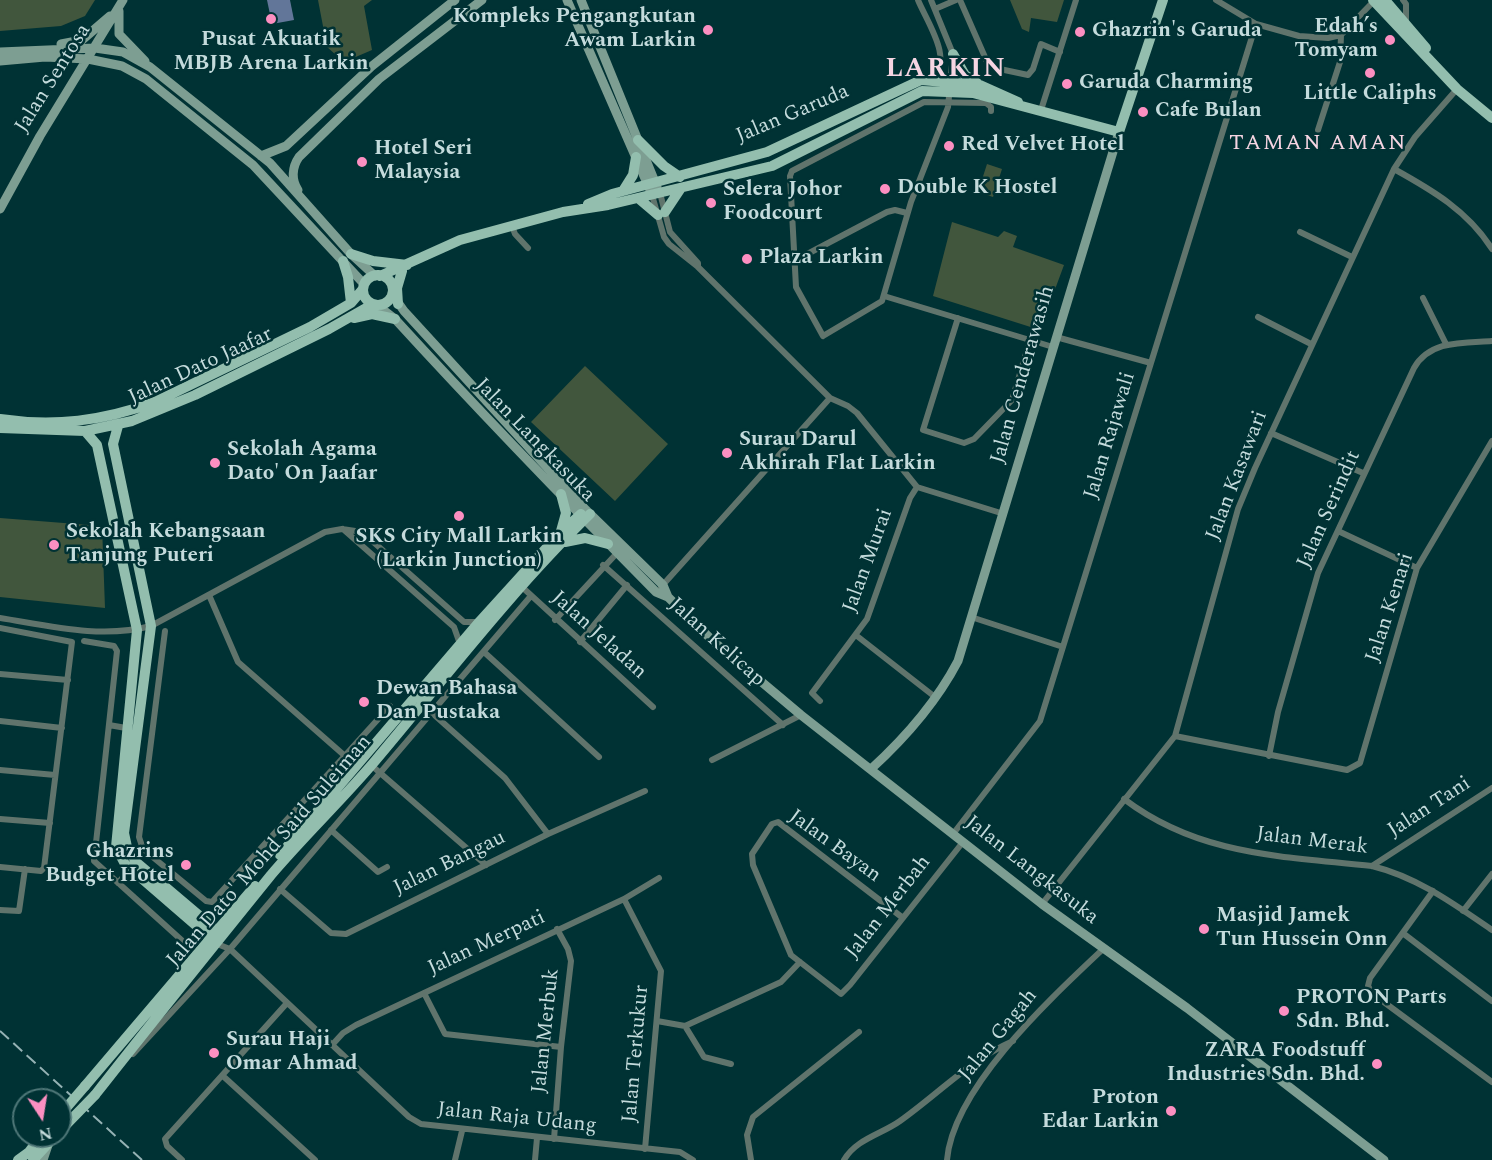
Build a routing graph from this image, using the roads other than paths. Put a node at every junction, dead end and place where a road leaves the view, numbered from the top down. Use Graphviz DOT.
graph roads {
  1 [pos="455,0"];
  2 [pos="482,0"];
  3 [pos="567,0"];
  4 [pos="581,0"];
  5 [pos="918,0"];
  6 [pos="932,0"];
  7 [pos="958,0"];
  8 [pos="1076,0"];
  9 [pos="1163,0"];
  10 [pos="1216,0"];
  11 [pos="1373,0"];
  12 [pos="1385,0"];
  13 [pos="1403,0"];
  14 [pos="121,3"];
  15 [pos="935,9"];
  16 [pos="1256,24"];
  17 [pos="1406,25"];
  18 [pos="1341,35"];
  19 [pos="42,48"];
  20 [pos="95,48"];
  21 [pos="0,52"];
  22 [pos="1060,52"];
  23 [pos="953,54"];
  24 [pos="88,59"];
  25 [pos="0,61"];
  26 [pos="150,67"];
  27 [pos="931,80"];
  28 [pos="980,85"];
  29 [pos="1457,90"];
  30 [pos="950,92"];
  31 [pos="1024,105"];
  32 [pos="1041,110"];
  33 [pos="991,111"];
  34 [pos="1492,111"];
  35 [pos="1492,118"];
  36 [pos="1318,130"];
  37 [pos="1119,132"];
  38 [pos="638,140"];
  39 [pos="261,156"];
  40 [pos="636,157"];
  41 [pos="788,158"];
  42 [pos="1394,169"];
  43 [pos="792,171"];
  44 [pos="681,182"];
  45 [pos="654,189"];
  46 [pos="623,191"];
  47 [pos="638,198"];
  48 [pos="305,203"];
  49 [pos="0,209"];
  50 [pos="573,210"];
  51 [pos="908,213"];
  52 [pos="662,214"];
  53 [pos="512,226"];
  54 [pos="1300,232"];
  55 [pos="528,248"];
  56 [pos="1492,249"];
  57 [pos="347,257"];
  58 [pos="1352,257"];
  59 [pos="794,261"];
  60 [pos="407,266"];
  61 [pos="378,276"];
  62 [pos="364,287"];
  63 [pos="392,292"];
  64 [pos="884,296"];
  65 [pos="1423,298"];
  66 [pos="351,303"];
  67 [pos="375,304"];
  68 [pos="398,304"];
  69 [pos="1258,317"];
  70 [pos="958,318"];
  71 [pos="348,319"];
  72 [pos="395,319"];
  73 [pos="1056,337"];
  74 [pos="1030,340"];
  75 [pos="1492,341"];
  76 [pos="1311,344"];
  77 [pos="1446,344"];
  78 [pos="1053,347"];
  79 [pos="1151,363"];
  80 [pos="830,398"];
  81 [pos="0,419"];
  82 [pos="118,426"];
  83 [pos="0,428"];
  84 [pos="85,431"];
  85 [pos="1271,433"];
  86 [pos="1492,441"];
  87 [pos="1363,473"];
  88 [pos="917,487"];
  89 [pos="561,494"];
  90 [pos="585,514"];
  91 [pos="1004,514"];
  92 [pos="342,529"];
  93 [pos="1338,531"];
  94 [pos="560,534"];
  95 [pos="609,544"];
  96 [pos="559,546"];
  97 [pos="617,553"];
  98 [pos="603,566"];
  99 [pos="1417,568"];
  100 [pos="627,585"];
  101 [pos="522,587"];
  102 [pos="659,589"];
  103 [pos="209,595"];
  104 [pos="530,597"];
  105 [pos="971,617"];
  106 [pos="0,618"];
  107 [pos="555,620"];
  108 [pos="480,621"];
  109 [pos="152,626"];
  110 [pos="0,628"];
  111 [pos="137,630"];
  112 [pos="165,631"];
  113 [pos="857,636"];
  114 [pos="84,641"];
  115 [pos="580,642"];
  116 [pos="460,646"];
  117 [pos="1063,647"];
  118 [pos="484,652"];
  119 [pos="0,674"];
  120 [pos="68,680"];
  121 [pos="935,697"];
  122 [pos="820,701"];
  123 [pos="390,706"];
  124 [pos="422,706"];
  125 [pos="653,707"];
  126 [pos="801,715"];
  127 [pos="0,721"];
  128 [pos="138,724"];
  129 [pos="109,725"];
  130 [pos="783,725"];
  131 [pos="153,726"];
  132 [pos="62,728"];
  133 [pos="126,728"];
  134 [pos="1174,736"];
  135 [pos="896,746"];
  136 [pos="345,756"];
  137 [pos="1269,756"];
  138 [pos="599,757"];
  139 [pos="712,760"];
  140 [pos="376,768"];
  141 [pos="872,769"];
  142 [pos="0,770"];
  143 [pos="880,775"];
  144 [pos="55,776"];
  145 [pos="1492,788"];
  146 [pos="645,791"];
  147 [pos="1124,799"];
  148 [pos="0,819"];
  149 [pos="50,824"];
  150 [pos="331,830"];
  151 [pos="548,834"];
  152 [pos="953,834"];
  153 [pos="963,843"];
  154 [pos="148,853"];
  155 [pos="1386,856"];
  156 [pos="486,865"];
  157 [pos="134,866"];
  158 [pos="1372,866"];
  159 [pos="0,867"];
  160 [pos="387,867"];
  161 [pos="25,870"];
  162 [pos="1387,870"];
  163 [pos="1492,874"];
  164 [pos="659,879"];
  165 [pos="118,883"];
  166 [pos="280,889"];
  167 [pos="1433,891"];
  168 [pos="624,899"];
  169 [pos="1042,904"];
  170 [pos="0,910"];
  171 [pos="1463,910"];
  172 [pos="903,918"];
  173 [pos="557,929"];
  174 [pos="1492,930"];
  175 [pos="1404,934"];
  176 [pos="221,940"];
  177 [pos="187,945"];
  178 [pos="1103,950"];
  179 [pos="800,962"];
  180 [pos="423,993"];
  181 [pos="1492,1001"];
  182 [pos="287,1003"];
  183 [pos="657,1021"];
  184 [pos="685,1026"];
  185 [pos="859,1032"];
  186 [pos="1013,1041"];
  187 [pos="332,1045"];
  188 [pos="561,1047"];
  189 [pos="731,1064"];
  190 [pos="223,1076"];
  191 [pos="1492,1082"];
  192 [pos="72,1101"];
  193 [pos="72,1117"];
  194 [pos="462,1131"];
  195 [pos="537,1138"];
  196 [pos="554,1139"];
  197 [pos="35,1148"];
  198 [pos="43,1148"];
  199 [pos="645,1149"];
  200 [pos="18,1160"];
  201 [pos="33,1160"];
  202 [pos="182,1160"];
  203 [pos="315,1160"];
  204 [pos="455,1160"];
  205 [pos="535,1160"];
  206 [pos="693,1160"];
  207 [pos="751,1160"];
  208 [pos="844,1160"];
  209 [pos="946,1160"];
  210 [pos="1384,1160"];
  1 -- 39 [label="main road"];
  2 -- 48 [label="main road"];
  3 -- 40 [label="main road"];
  4 -- 38 [label="main road"];
  5 -- 27 [label="street"];
  6 -- 15 [label="street"];
  7 -- 15 [label="street"];
  7 -- 22 [label="street"];
  8 -- 22 [label="street"];
  9 -- 37 [label="main road, Jalan Cenderawasih"];
  10 -- 16 [label="street"];
  11 -- 18 [label="street"];
  11 -- 29 [label="main road"];
  12 -- 17 [label="main road"];
  13 -- 17 [label="street"];
  14 -- 19 [label="main road"];
  14 -- 20 [label="main road, Jalan Sentosa"];
  14 -- 26 [label="main road"];
  15 -- 23 [label="street"];
  16 -- 18 [label="street"];
  16 -- 79 [label="street, Jalan Rajawali"];
  17 -- 34 [label="main road"];
  18 -- 36 [label="street"];
  19 -- 20 [label="main road"];
  19 -- 21 [label="main road"];
  20 -- 24 [label="main road, Jalan Sentosa"];
  20 -- 26 [label="main road"];
  22 -- 32 [label="street"];
  23 -- 28 [label="main road"];
  23 -- 30 [label="street"];
  24 -- 25 [label="main road"];
  24 -- 49 [label="main road, Jalan Sentosa"];
  24 -- 57 [label="main road"];
  26 -- 39 [label="main road"];
  27 -- 30 [label="main road, Jalan Garuda"];
  27 -- 44 [label="main road, Jalan Garuda"];
  28 -- 30 [label="main road, Jalan Garuda"];
  28 -- 31 [label="main road, Jalan Garuda"];
  29 -- 35 [label="main road"];
  29 -- 42 [label="street, Jalan Kasawari"];
  30 -- 31 [label="main road, Jalan Garuda"];
  30 -- 33 [label="street"];
  30 -- 41 [label="main road, Jalan Garuda"];
  30 -- 43 [label="street"];
  30 -- 51 [label="street"];
  31 -- 32 [label="main road, Jalan Garuda"];
  32 -- 37 [label="main road, Jalan Garuda"];
  37 -- 73 [label="main road, Jalan Cenderawasih"];
  38 -- 44 [label="main road"];
  38 -- 45 [label="main road"];
  39 -- 48 [label="main road"];
  40 -- 45 [label="main road"];
  40 -- 46 [label="main road"];
  41 -- 43 [label="street"];
  41 -- 44 [label="main road, Jalan Garuda"];
  42 -- 56 [label="street"];
  42 -- 58 [label="street, Jalan Kasawari"];
  43 -- 59 [label="street"];
  44 -- 45 [label="main road, Jalan Garuda"];
  44 -- 52 [label="main road"];
  45 -- 46 [label="main road, Jalan Garuda"];
  45 -- 47 [label="main road, Jalan Garuda"];
  45 -- 52 [label="street"];
  46 -- 50 [label="main road, Jalan Garuda"];
  47 -- 50 [label="main road, Jalan Garuda"];
  47 -- 52 [label="main road"];
  48 -- 57 [label="main road"];
  50 -- 53 [label="main road, Jalan Garuda"];
  51 -- 59 [label="street"];
  51 -- 64 [label="street"];
  52 -- 80 [label="street"];
  53 -- 55 [label="street"];
  53 -- 60 [label="main road, Jalan Garuda"];
  54 -- 58 [label="street"];
  57 -- 60 [label="main road"];
  57 -- 61 [label="main road"];
  57 -- 62 [label="main road"];
  57 -- 66 [label="main road"];
  58 -- 76 [label="street, Jalan Kasawari"];
  59 -- 64 [label="street"];
  60 -- 61 [label="main road, Jalan Garuda"];
  60 -- 63 [label="main road"];
  60 -- 68 [label="main road"];
  61 -- 62 [label="main road"];
  61 -- 63 [label="main road"];
  62 -- 66 [label="main road, Jalan Dato Jaafar"];
  62 -- 67 [label="main road"];
  63 -- 67 [label="main road"];
  63 -- 68 [label="main road, Jalan Langkasuka"];
  64 -- 70 [label="street"];
  65 -- 77 [label="street"];
  66 -- 81 [label="main road, Jalan Dato Jaafar"];
  67 -- 71 [label="main road, Jalan Dato Jaafar"];
  67 -- 72 [label="main road, Jalan Langkasuka"];
  68 -- 90 [label="main road, Jalan Langkasuka"];
  69 -- 76 [label="street"];
  70 -- 74 [label="street"];
  70 -- 74 [label="street"];
  71 -- 72 [label="main road"];
  71 -- 82 [label="main road, Jalan Dato Jaafar"];
  72 -- 89 [label="main road, Jalan Langkasuka"];
  73 -- 78 [label="main road, Jalan Cenderawasih"];
  73 -- 79 [label="street"];
  74 -- 78 [label="street"];
  75 -- 77 [label="street, Jalan Serindit"];
  76 -- 85 [label="street, Jalan Kasawari"];
  77 -- 87 [label="street, Jalan Serindit"];
  78 -- 91 [label="main road, Jalan Cenderawasih"];
  79 -- 117 [label="street, Jalan Rajawali"];
  80 -- 88 [label="street"];
  80 -- 102 [label="street"];
  82 -- 84 [label="main road, Jalan Dato Jaafar"];
  82 -- 109 [label="main road"];
  83 -- 84 [label="main road, Jalan Dato Jaafar"];
  84 -- 111 [label="main road"];
  85 -- 87 [label="street"];
  85 -- 134 [label="street, Jalan Kasawari"];
  86 -- 99 [label="street, Jalan Kenari"];
  87 -- 93 [label="street, Jalan Serindit"];
  88 -- 91 [label="street"];
  88 -- 113 [label="street, Jalan Murai"];
  89 -- 90 [label="main road, Jalan Langkasuka"];
  89 -- 94 [label="main road"];
  90 -- 94 [label="main road, Jalan Dato' Mohd Said Suleiman"];
  90 -- 95 [label="main road, Jalan Langkasuka"];
  90 -- 96 [label="main road, Jalan Dato' Mohd Said Suleiman"];
  90 -- 102 [label="main road, Jalan Langkasuka"];
  91 -- 105 [label="main road, Jalan Cenderawasih"];
  92 -- 103 [label="street"];
  92 -- 108 [label="street"];
  92 -- 116 [label="street"];
  93 -- 99 [label="street"];
  93 -- 137 [label="street, Jalan Serindit"];
  94 -- 108 [label="main road, Jalan Dato' Mohd Said Suleiman"];
  95 -- 96 [label="main road"];
  95 -- 97 [label="main road, Jalan Langkasuka"];
  96 -- 101 [label="main road, Jalan Dato' Mohd Said Suleiman"];
  97 -- 98 [label="street"];
  97 -- 102 [label="main road, Jalan Langkasuka"];
  98 -- 100 [label="street, Jalan Kelicap"];
  98 -- 107 [label="street"];
  99 -- 137 [label="street, Jalan Kenari"];
  100 -- 115 [label="street"];
  100 -- 130 [label="street, Jalan Kelicap"];
  101 -- 104 [label="street, Jalan Jeladan"];
  101 -- 124 [label="main road, Jalan Dato' Mohd Said Suleiman"];
  102 -- 126 [label="main road, Jalan Langkasuka"];
  103 -- 109 [label="street"];
  103 -- 136 [label="street"];
  104 -- 107 [label="street, Jalan Jeladan"];
  104 -- 118 [label="street"];
  105 -- 117 [label="street"];
  105 -- 121 [label="main road, Jalan Cenderawasih"];
  106 -- 111 [label="street"];
  107 -- 115 [label="street, Jalan Jeladan"];
  108 -- 116 [label="main road, Jalan Dato' Mohd Said Suleiman"];
  109 -- 111 [label="street"];
  109 -- 128 [label="main road"];
  110 -- 120 [label="street"];
  111 -- 133 [label="main road"];
  112 -- 131 [label="street"];
  113 -- 121 [label="street"];
  113 -- 122 [label="street, Jalan Murai"];
  114 -- 129 [label="street"];
  115 -- 125 [label="street, Jalan Jeladan"];
  116 -- 124 [label="main road, Jalan Dato' Mohd Said Suleiman"];
  117 -- 152 [label="street, Jalan Rajawali"];
  118 -- 124 [label="street"];
  118 -- 138 [label="street"];
  119 -- 120 [label="street"];
  120 -- 132 [label="street"];
  121 -- 135 [label="main road, Jalan Cenderawasih"];
  123 -- 136 [label="street"];
  124 -- 140 [label="main road, Jalan Dato' Mohd Said Suleiman"];
  124 -- 151 [label="street"];
  124 -- 176 [label="main road, Jalan Dato' Mohd Said Suleiman"];
  126 -- 130 [label="street"];
  126 -- 141 [label="main road, Jalan Langkasuka"];
  127 -- 132 [label="street"];
  128 -- 131 [label="street"];
  128 -- 157 [label="main road"];
  129 -- 133 [label="street"];
  129 -- 165 [label="street"];
  130 -- 139 [label="street"];
  131 -- 154 [label="street"];
  132 -- 144 [label="street"];
  133 -- 157 [label="main road"];
  134 -- 137 [label="street"];
  134 -- 147 [label="street, Jalan Kasawari"];
  135 -- 141 [label="main road, Jalan Cenderawasih"];
  135 -- 143 [label="main road, Jalan Cenderawasih"];
  136 -- 154 [label="street"];
  140 -- 150 [label="street"];
  140 -- 156 [label="street"];
  140 -- 176 [label="main road, Jalan Dato' Mohd Said Suleiman"];
  141 -- 143 [label="main road, Jalan Langkasuka"];
  142 -- 144 [label="street"];
  143 -- 152 [label="main road, Jalan Langkasuka"];
  144 -- 149 [label="street"];
  145 -- 155 [label="street, Jalan Tani"];
  146 -- 151 [label="street, Jalan Bangau"];
  147 -- 158 [label="street, Jalan Merak"];
  147 -- 169 [label="street, Jalan Kasawari"];
  148 -- 149 [label="street"];
  149 -- 161 [label="street"];
  150 -- 160 [label="street"];
  150 -- 166 [label="street"];
  151 -- 156 [label="street, Jalan Bangau"];
  152 -- 153 [label="main road, Jalan Langkasuka"];
  153 -- 169 [label="main road, Jalan Langkasuka"];
  153 -- 172 [label="street, Jalan Merbah"];
  154 -- 157 [label="street"];
  155 -- 158 [label="street, Jalan Tani"];
  155 -- 162 [label="street, Jalan Tani"];
  156 -- 166 [label="street, Jalan Bangau"];
  157 -- 165 [label="street"];
  157 -- 176 [label="main road"];
  158 -- 162 [label="street, Jalan Merak"];
  159 -- 161 [label="street"];
  161 -- 170 [label="street"];
  162 -- 167 [label="street, Jalan Merak"];
  163 -- 171 [label="street"];
  164 -- 168 [label="street, Jalan Merpati"];
  165 -- 177 [label="street"];
  166 -- 176 [label="street"];
  167 -- 171 [label="street, Jalan Merak"];
  167 -- 175 [label="street"];
  168 -- 173 [label="street, Jalan Merpati"];
  168 -- 183 [label="street, Jalan Terkukur"];
  169 -- 178 [label="main road, Jalan Langkasuka"];
  171 -- 174 [label="street, Jalan Merak"];
  172 -- 179 [label="street, Jalan Merbah"];
  172 -- 179 [label="street, Jalan Bayan"];
  173 -- 180 [label="street, Jalan Merpati"];
  173 -- 188 [label="street, Jalan Merbuk"];
  175 -- 181 [label="street"];
  175 -- 191 [label="street"];
  176 -- 182 [label="street, Jalan Raja Udang"];
  176 -- 192 [label="main road, Jalan Dato' Mohd Said Suleiman, bridge"];
  176 -- 193 [label="main road, Jalan Dato' Mohd Said Suleiman, bridge"];
  178 -- 186 [label="street, Jalan Gagah"];
  178 -- 210 [label="main road, Jalan Langkasuka"];
  179 -- 184 [label="street"];
  180 -- 187 [label="street, Jalan Merpati"];
  180 -- 188 [label="street"];
  182 -- 187 [label="street, Jalan Raja Udang"];
  182 -- 190 [label="street"];
  183 -- 184 [label="street"];
  183 -- 199 [label="street, Jalan Terkukur"];
  184 -- 189 [label="street"];
  185 -- 207 [label="street"];
  186 -- 208 [label="street"];
  186 -- 209 [label="street, Jalan Gagah"];
  187 -- 194 [label="street, Jalan Raja Udang"];
  188 -- 196 [label="street, Jalan Merbuk"];
  190 -- 202 [label="street"];
  190 -- 203 [label="street"];
  194 -- 195 [label="street, Jalan Raja Udang"];
  194 -- 204 [label="street"];
  195 -- 196 [label="street, Jalan Raja Udang"];
  195 -- 205 [label="street"];
  196 -- 199 [label="street, Jalan Raja Udang"];
  197 -- 200 [label="main road"];
  198 -- 201 [label="main road"];
  199 -- 206 [label="street, Jalan Raja Udang"];
}
